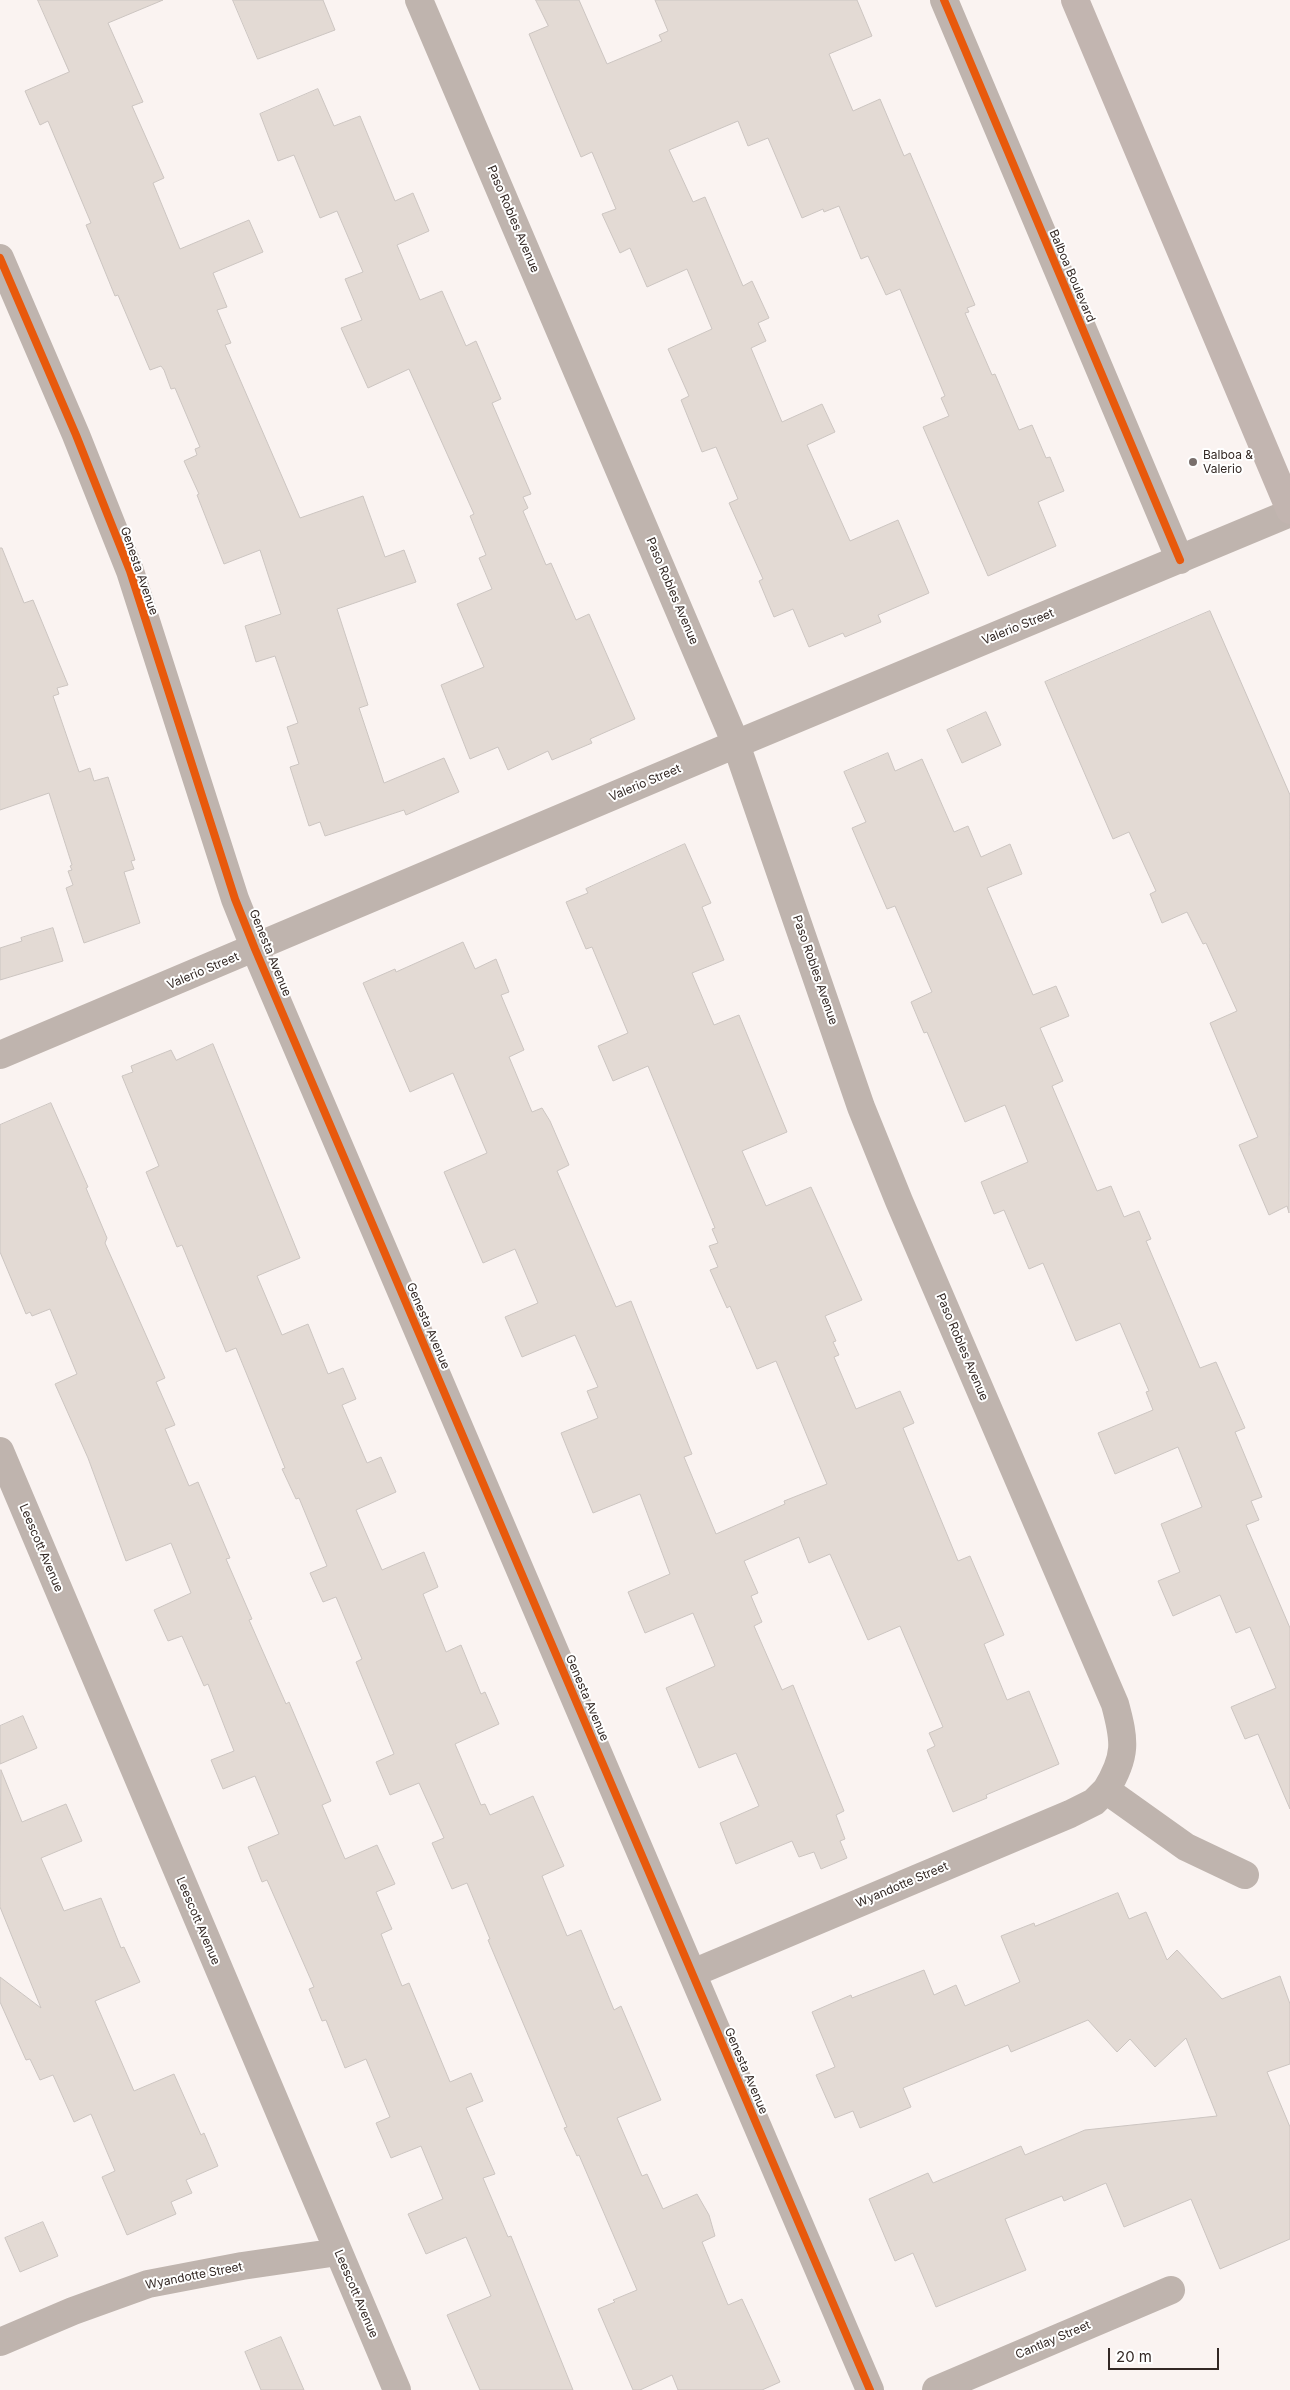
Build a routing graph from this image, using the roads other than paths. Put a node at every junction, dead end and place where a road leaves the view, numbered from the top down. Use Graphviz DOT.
graph roads {
  1 [pos="419,0"];
  2 [pos="944,0"];
  3 [pos="1075,0"];
  4 [pos="0,258"];
  5 [pos="1290,511"];
  6 [pos="1180,560"];
  7 [pos="736,744"];
  8 [pos="254,949"];
  9 [pos="0,1055"];
  10 [pos="0,1452"];
  11 [pos="1106,1790"];
  12 [pos="1246,1875"];
  13 [pos="693,1974"];
  14 [pos="338,2252"];
  15 [pos="1171,2290"];
  16 [pos="0,2342"];
  17 [pos="397,2390"];
  18 [pos="870,2390"];
  19 [pos="936,2390"];
  1 -- 7 [label="street, Paso Robles Avenue"];
  2 -- 6 [label="street, Balboa Boulevard"];
  3 -- 5 [label="main road"];
  4 -- 8 [label="street, Genesta Avenue"];
  5 -- 6 [label="street, Valerio Street"];
  6 -- 7 [label="street, Valerio Street"];
  7 -- 8 [label="street, Valerio Street"];
  7 -- 11 [label="street, Paso Robles Avenue"];
  8 -- 9 [label="street, Valerio Street"];
  8 -- 13 [label="street, Genesta Avenue"];
  10 -- 14 [label="street, Leescott Avenue"];
  11 -- 12 [label="street"];
  11 -- 13 [label="street, Wyandotte Street"];
  13 -- 18 [label="street, Genesta Avenue"];
  14 -- 16 [label="street, Wyandotte Street"];
  14 -- 17 [label="street, Leescott Avenue"];
  15 -- 19 [label="street, Cantlay Street"];
}
